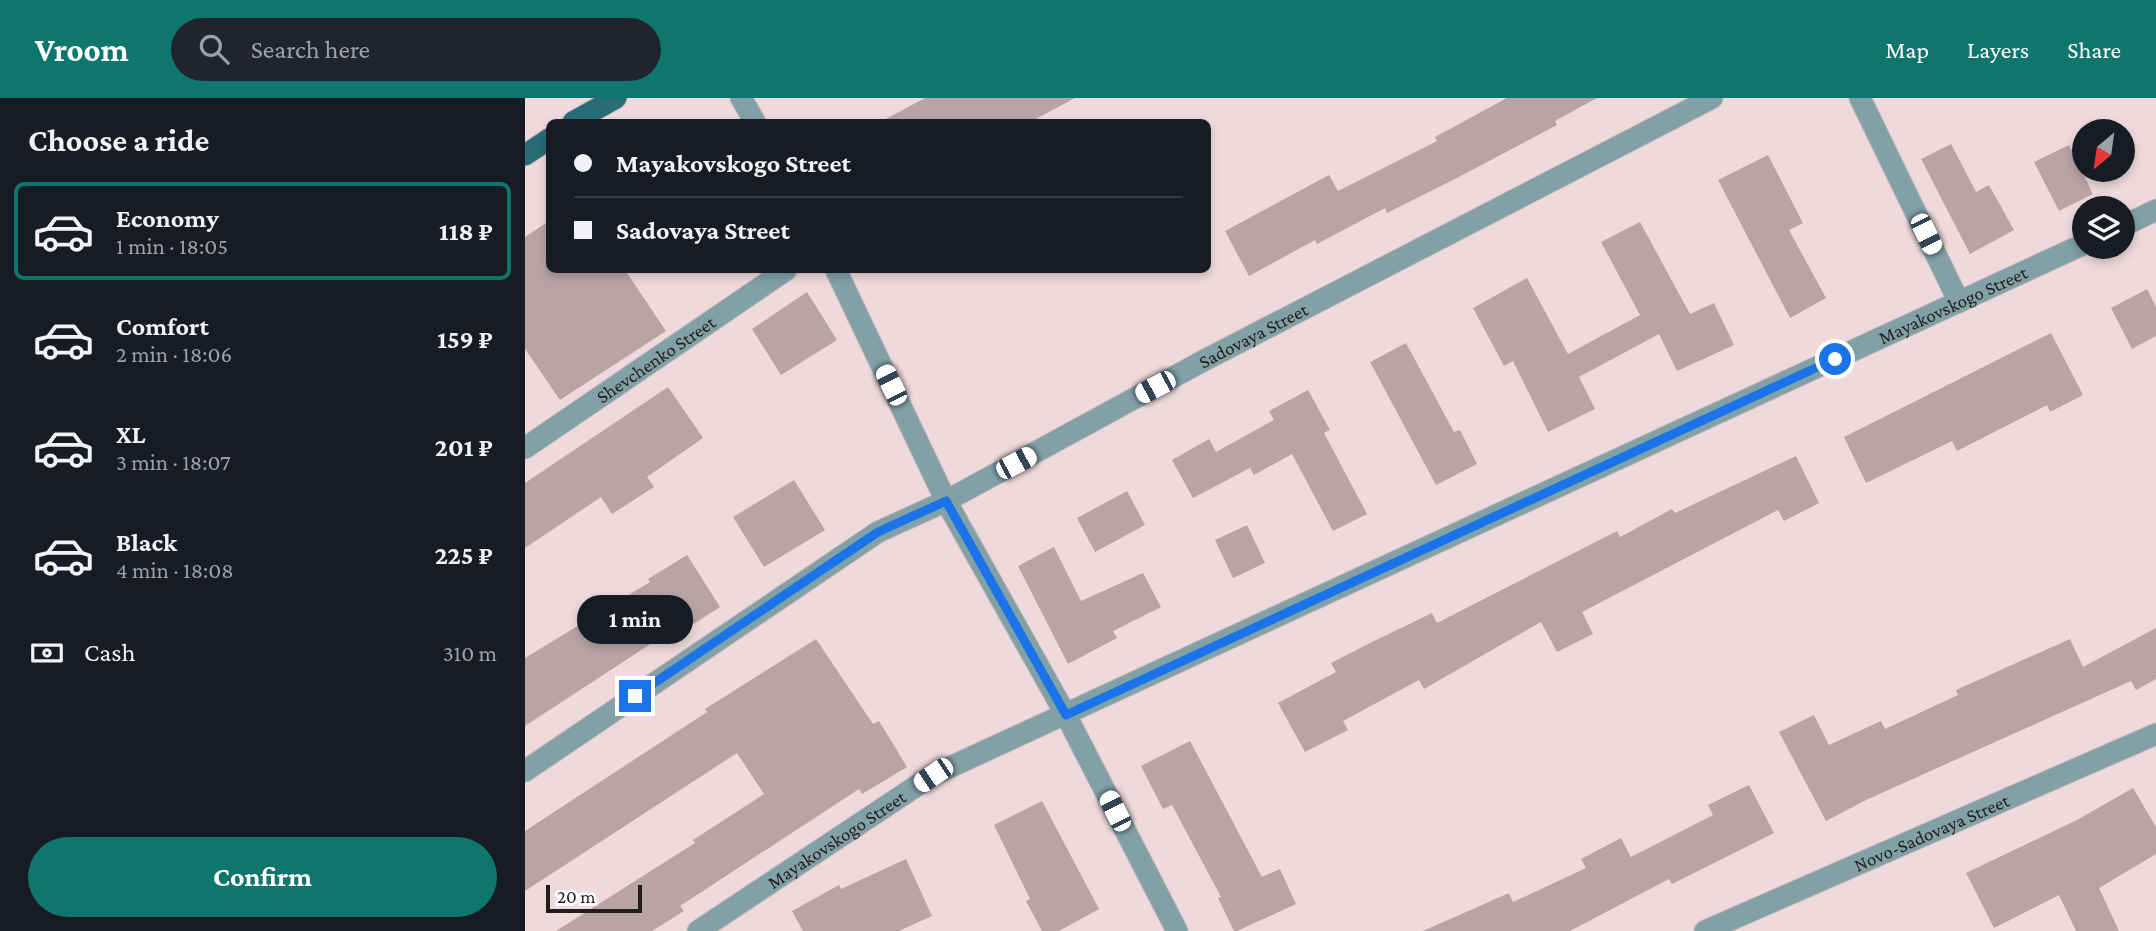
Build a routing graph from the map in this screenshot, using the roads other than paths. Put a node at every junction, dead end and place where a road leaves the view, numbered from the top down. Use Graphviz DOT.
graph roads {
  1 [pos="616,98"];
  2 [pos="741,98"];
  3 [pos="1711,98"];
  4 [pos="1860,98"];
  5 [pos="578,119"];
  6 [pos="753,119"];
  7 [pos="546,141"];
  8 [pos="525,155"];
  9 [pos="2156,210"];
  10 [pos="2135,220"];
  11 [pos="2072,250"];
  12 [pos="782,273"];
  13 [pos="837,273"];
  14 [pos="1959,302"];
  15 [pos="525,448"];
  16 [pos="946,501"];
  17 [pos="1066,715"];
  18 [pos="2156,733"];
  19 [pos="525,771"];
  20 [pos="698,931"];
  21 [pos="1177,931"];
  22 [pos="1706,931"];
  1 -- 5 [label="main road"];
  2 -- 6 [label="street"];
  3 -- 16 [label="street, Sadovaya Street"];
  4 -- 14 [label="street"];
  7 -- 8 [label="main road"];
  9 -- 10 [label="street"];
  11 -- 14 [label="street, Mayakovskogo Street"];
  12 -- 15 [label="street, Shevchenko Street"];
  13 -- 16 [label="street"];
  14 -- 17 [label="street, Mayakovskogo Street"];
  16 -- 17 [label="street"];
  16 -- 19 [label="street, Sadovaya Street"];
  17 -- 20 [label="street, Mayakovskogo Street"];
  17 -- 21 [label="street"];
  18 -- 22 [label="street, Novo-Sadovaya Street"];
}
